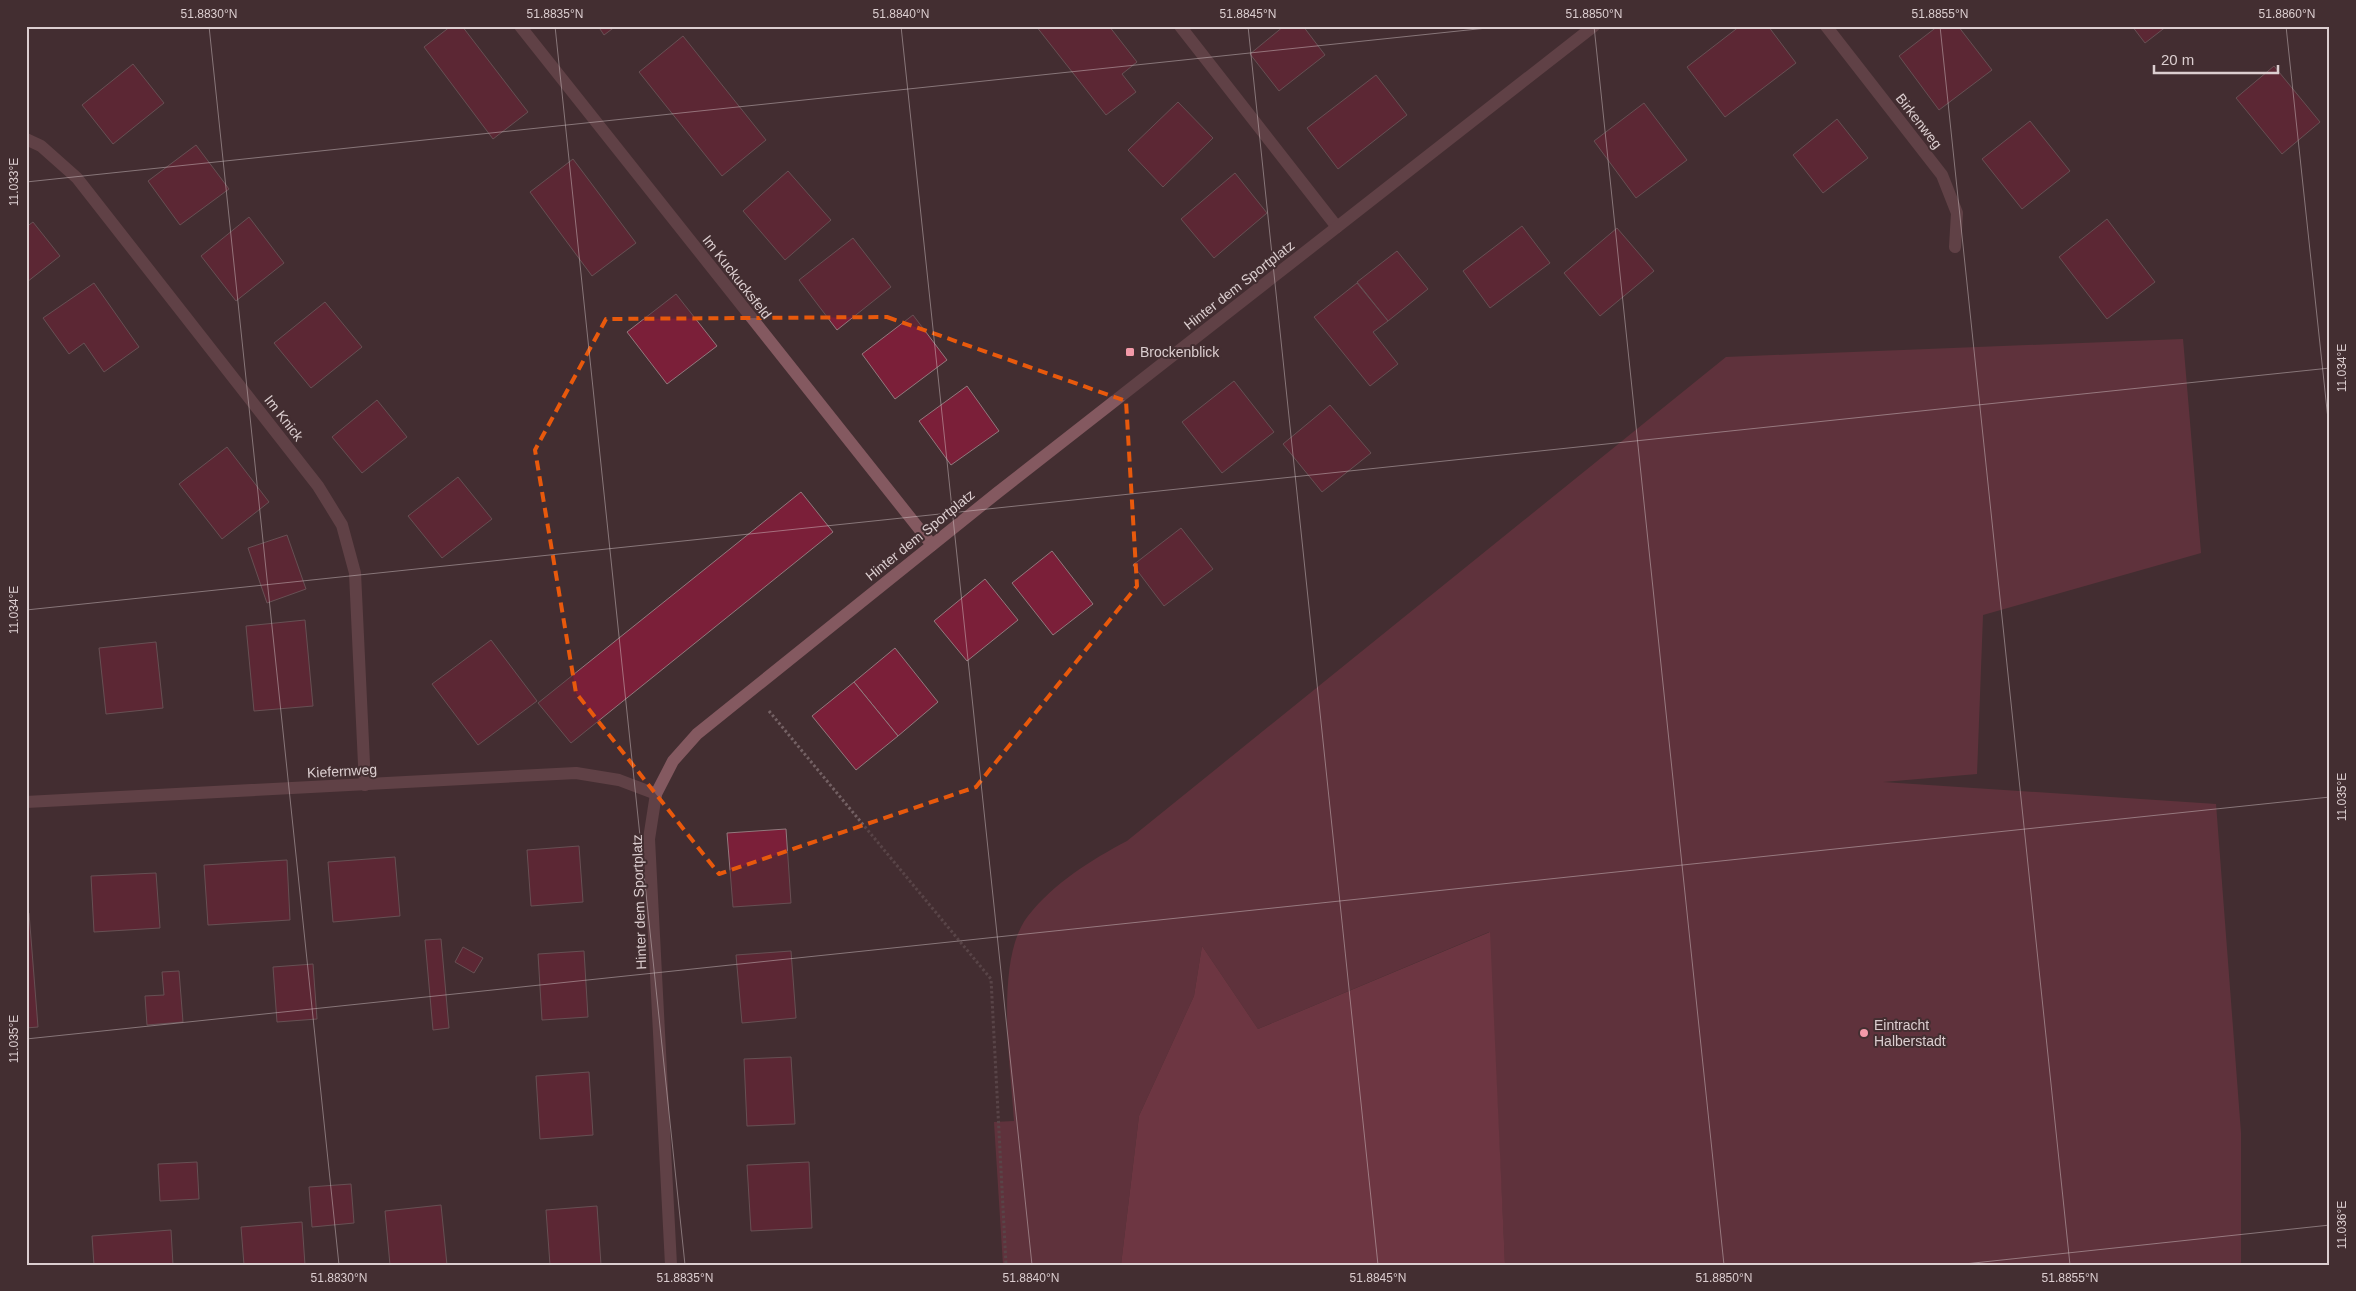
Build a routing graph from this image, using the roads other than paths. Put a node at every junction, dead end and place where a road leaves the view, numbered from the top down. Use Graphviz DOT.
graph roads {
  1 [pos="520,26"];
  2 [pos="1180,26"];
  3 [pos="1594,26"];
  4 [pos="1826,26"];
  5 [pos="26,139"];
  6 [pos="1337,227"];
  7 [pos="1955,247"];
  8 [pos="932,545"];
  9 [pos="365,785"];
  10 [pos="656,794"];
  11 [pos="26,802"];
  12 [pos="671,1265"];
  1 -- 8 [label="street, Im Kuckucksfeld"];
  2 -- 6 [label="street"];
  3 -- 6 [label="street, Hinter dem Sportplatz"];
  4 -- 7 [label="street, Birkenweg"];
  5 -- 9 [label="street, Im Knick"];
  6 -- 8 [label="street, Hinter dem Sportplatz"];
  8 -- 10 [label="street, Hinter dem Sportplatz"];
  9 -- 10 [label="street, Kiefernweg"];
  9 -- 11 [label="street, Kiefernweg"];
  10 -- 12 [label="street, Hinter dem Sportplatz"];
}
